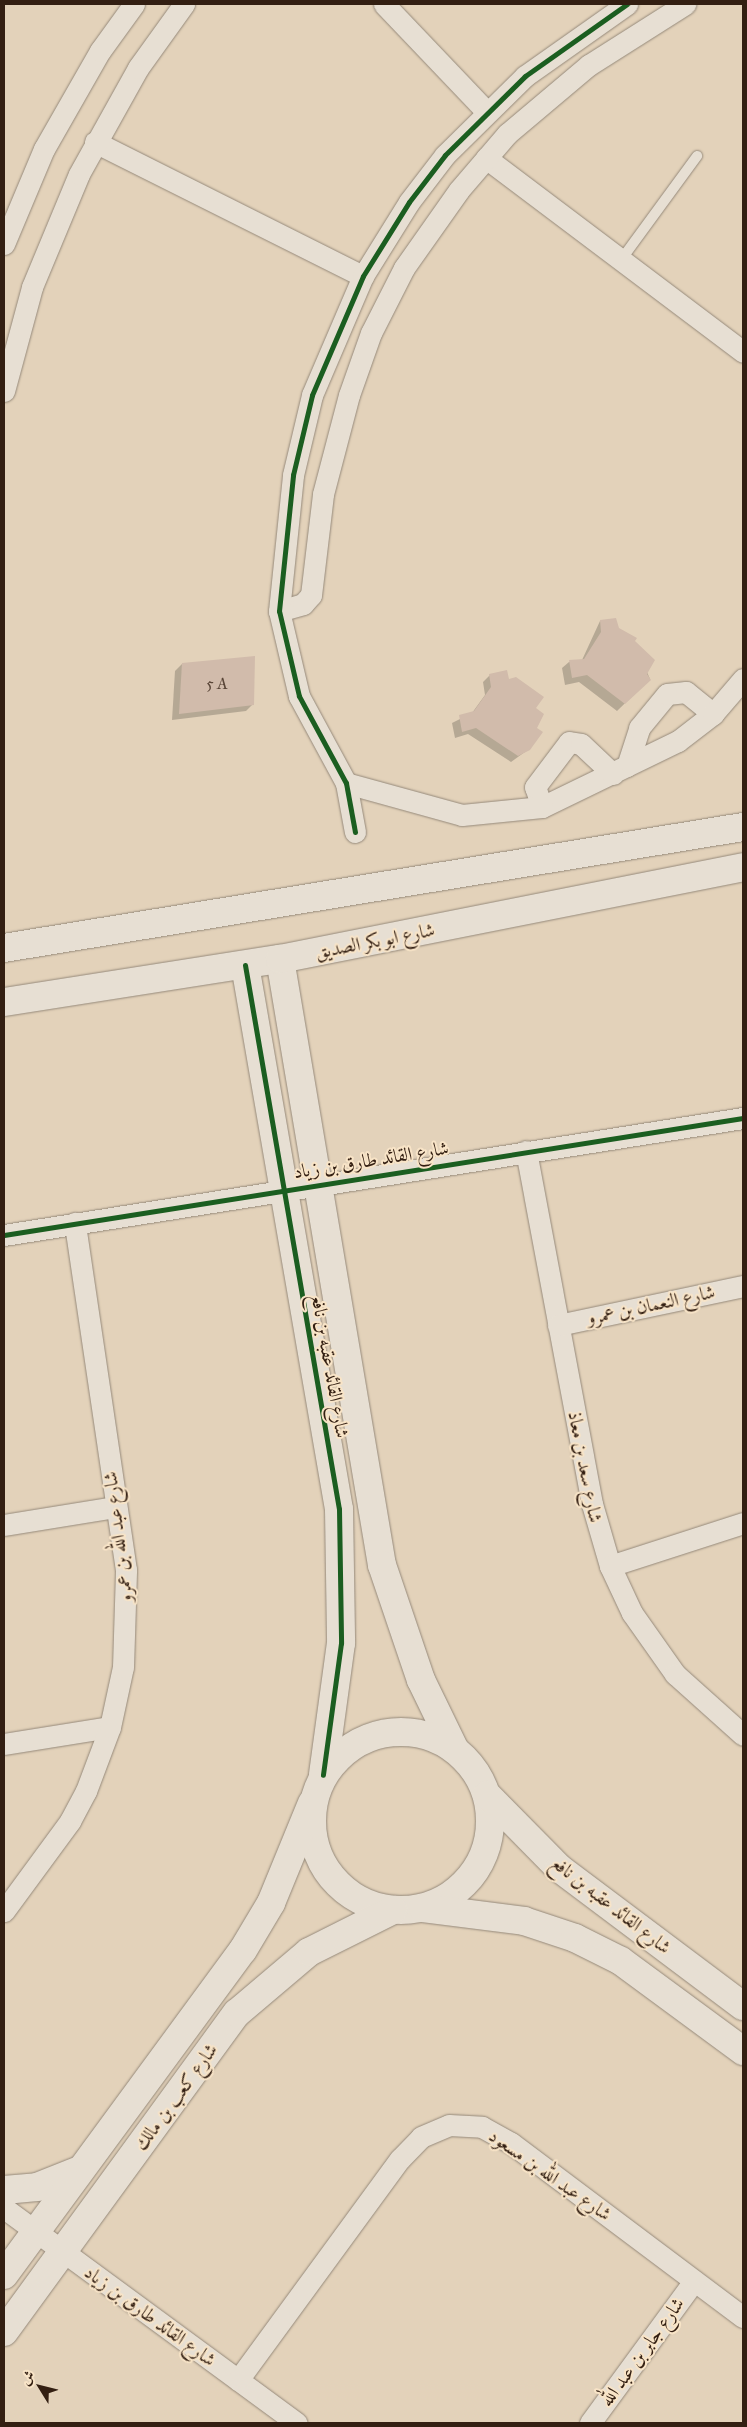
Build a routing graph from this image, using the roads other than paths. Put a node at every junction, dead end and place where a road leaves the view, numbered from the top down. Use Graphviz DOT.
graph roads {
  1 [pos="134,4"];
  2 [pos="184,4"];
  3 [pos="384,4"];
  4 [pos="627,4"];
  5 [pos="684,4"];
  6 [pos="519,81"];
  7 [pos="538,106"];
  8 [pos="486,111"];
  9 [pos="95,142"];
  10 [pos="697,156"];
  11 [pos="486,158"];
  12 [pos="4,244"];
  13 [pos="621,260"];
  14 [pos="363,276"];
  15 [pos="345,311"];
  16 [pos="375,326"];
  17 [pos="743,352"];
  18 [pos="4,391"];
  19 [pos="279,611"];
  20 [pos="743,679"];
  21 [pos="713,714"];
  22 [pos="620,770"];
  23 [pos="346,783"];
  24 [pos="542,806"];
  25 [pos="743,828"];
  26 [pos="355,832"];
  27 [pos="743,867"];
  28 [pos="4,948"];
  29 [pos="280,959"];
  30 [pos="245,965"];
  31 [pos="4,1002"];
  32 [pos="743,1118"];
  33 [pos="526,1152"];
  34 [pos="317,1184"];
  35 [pos="284,1189"];
  36 [pos="75,1223"];
  37 [pos="4,1235"];
  38 [pos="743,1286"];
  39 [pos="558,1325"];
  40 [pos="116,1507"];
  41 [pos="743,1523"];
  42 [pos="4,1525"];
  43 [pos="610,1566"];
  44 [pos="110,1727"];
  45 [pos="743,1735"];
  46 [pos="4,1744"];
  47 [pos="454,1748"];
  48 [pos="323,1775"];
  49 [pos="487,1795"];
  50 [pos="312,1803"];
  51 [pos="422,1908"];
  52 [pos="393,1910"];
  53 [pos="4,1911"];
  54 [pos="743,2006"];
  55 [pos="743,2051"];
  56 [pos="82,2169"];
  57 [pos="4,2190"];
  58 [pos="4,2208"];
  59 [pos="35,2231"];
  60 [pos="62,2251"];
  61 [pos="4,2275"];
  62 [pos="694,2281"];
  63 [pos="743,2318"];
  64 [pos="4,2332"];
  65 [pos="238,2380"];
  66 [pos="296,2423"];
  67 [pos="590,2423"];
  1 -- 12 [label="street"];
  2 -- 9 [label="street"];
  3 -- 8 [label="street"];
  4 -- 6 [label="street"];
  5 -- 7 [label="street"];
  6 -- 7 [label="street"];
  6 -- 8 [label="street"];
  7 -- 11 [label="street"];
  8 -- 14 [label="street"];
  9 -- 14 [label="street"];
  9 -- 18 [label="street"];
  10 -- 13 [label="lane"];
  11 -- 13 [label="street"];
  11 -- 16 [label="street"];
  13 -- 17 [label="street"];
  14 -- 15 [label="street"];
  15 -- 16 [label="street"];
  15 -- 16 [label="street"];
  15 -- 19 [label="street"];
  16 -- 19 [label="street"];
  19 -- 23 [label="street"];
  20 -- 21 [label="street"];
  21 -- 22 [label="street"];
  21 -- 22 [label="street"];
  22 -- 24 [label="street"];
  22 -- 24 [label="street"];
  23 -- 24 [label="street"];
  23 -- 26 [label="street"];
  25 -- 28 [label="street"];
  27 -- 29 [label="street, شارع ابو بكر الصديق"];
  29 -- 30 [label="street, شارع ابو بكر الصديق"];
  29 -- 34 [label="street, شارع القائد عقبه بن نافع"];
  30 -- 31 [label="street, شارع ابو بكر الصديق"];
  30 -- 35 [label="street, شارع القائد عقبه بن نافع"];
  32 -- 33 [label="street, شارع القائد طارق بن زياد"];
  33 -- 34 [label="street, شارع القائد طارق بن زياد"];
  33 -- 39 [label="street, شارع سعد بن معاذ"];
  34 -- 35 [label="street, شارع القائد طارق بن زياد"];
  34 -- 47 [label="street, شارع القائد عقبه بن نافع"];
  35 -- 36 [label="street, شارع القائد طارق بن زياد"];
  35 -- 48 [label="street, شارع القائد عقبه بن نافع"];
  36 -- 37 [label="street, شارع القائد طارق بن زياد"];
  36 -- 40 [label="street, شارع عبد الله بن عمرو"];
  38 -- 39 [label="street, شارع النعمان بن عمرو"];
  39 -- 43 [label="street, شارع سعد بن معاذ"];
  40 -- 42 [label="street"];
  40 -- 44 [label="street, شارع عبد الله بن عمرو"];
  41 -- 43 [label="street"];
  43 -- 45 [label="street, شارع سعد بن معاذ"];
  44 -- 46 [label="street"];
  44 -- 53 [label="street, شارع عبد الله بن عمرو"];
  47 -- 48 [label="street"];
  47 -- 49 [label="street"];
  48 -- 50 [label="street"];
  49 -- 51 [label="street"];
  49 -- 54 [label="street, شارع القائد عقبه بن نافع"];
  50 -- 52 [label="street"];
  50 -- 56 [label="street, شارع كعب بن مالك"];
  51 -- 52 [label="street"];
  51 -- 55 [label="street, شارع القائد عقبه بن نافع"];
  52 -- 60 [label="street, شارع كعب بن مالك"];
  56 -- 57 [label="street"];
  56 -- 59 [label="street, شارع كعب بن مالك"];
  58 -- 59 [label="street, شارع القائد طارق بن زياد"];
  59 -- 60 [label="street, شارع القائد طارق بن زياد"];
  59 -- 61 [label="street, شارع كعب بن مالك"];
  60 -- 64 [label="street, شارع كعب بن مالك"];
  60 -- 65 [label="street, شارع القائد طارق بن زياد"];
  62 -- 63 [label="street, شارع عبد الله بن مسعود"];
  62 -- 65 [label="street, شارع عبد الله بن مسعود"];
  62 -- 67 [label="street, شارع جابر بن عبد الله"];
  65 -- 66 [label="street, شارع القائد طارق بن زياد"];
}
